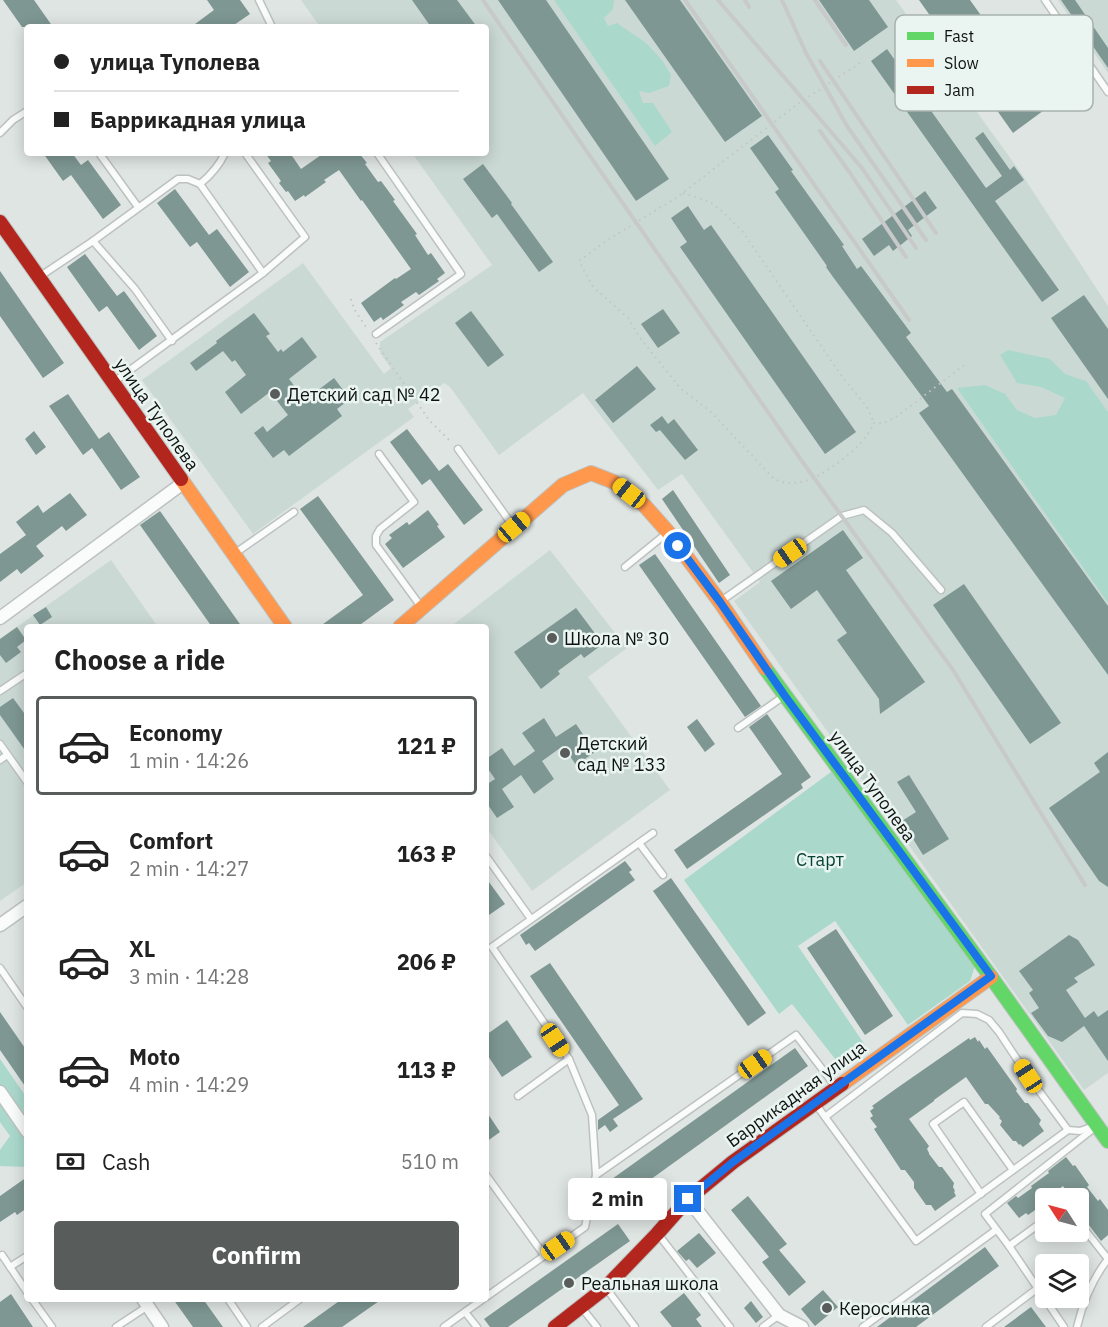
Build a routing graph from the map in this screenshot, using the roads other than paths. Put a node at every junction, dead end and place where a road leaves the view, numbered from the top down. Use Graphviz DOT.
graph roads {
  1 [pos="259,0"];
  2 [pos="1045,0"];
  3 [pos="1055,15"];
  4 [pos="271,24"];
  5 [pos="1093,70"];
  6 [pos="1108,92"];
  7 [pos="24,113"];
  8 [pos="0,133"];
  9 [pos="101,156"];
  10 [pos="224,156"];
  11 [pos="247,156"];
  12 [pos="379,156"];
  13 [pos="200,184"];
  14 [pos="138,207"];
  15 [pos="0,222"];
  16 [pos="93,241"];
  17 [pos="263,273"];
  18 [pos="39,278"];
  19 [pos="376,334"];
  20 [pos="172,341"];
  21 [pos="112,383"];
  22 [pos="458,449"];
  23 [pos="379,454"];
  24 [pos="183,483"];
  25 [pos="294,512"];
  26 [pos="514,527"];
  27 [pos="668,532"];
  28 [pos="234,554"];
  29 [pos="625,567"];
  30 [pos="941,590"];
  31 [pos="720,602"];
  32 [pos="423,608"];
  33 [pos="0,618"];
  34 [pos="283,624"];
  35 [pos="404,624"];
  36 [pos="24,675"];
  37 [pos="0,691"];
  38 [pos="785,696"];
  39 [pos="738,728"];
  40 [pos="0,744"];
  41 [pos="8,755"];
  42 [pos="0,760"];
  43 [pos="24,778"];
  44 [pos="653,833"];
  45 [pos="639,843"];
  46 [pos="489,860"];
  47 [pos="663,875"];
  48 [pos="24,908"];
  49 [pos="531,919"];
  50 [pos="0,925"];
  51 [pos="0,968"];
  52 [pos="991,976"];
  53 [pos="24,1003"];
  54 [pos="569,1059"];
  55 [pos="836,1088"];
  56 [pos="0,1092"];
  57 [pos="518,1096"];
  58 [pos="815,1102"];
  59 [pos="825,1117"];
  60 [pos="1097,1125"];
  61 [pos="24,1127"];
  62 [pos="1068,1130"];
  63 [pos="1108,1141"];
  64 [pos="1013,1170"];
  65 [pos="596,1175"];
  66 [pos="489,1179"];
  67 [pos="981,1194"];
  68 [pos="688,1199"];
  69 [pos="1035,1227"];
  70 [pos="996,1230"];
  71 [pos="657,1234"];
  72 [pos="1089,1235"];
  73 [pos="1009,1246"];
  74 [pos="2,1255"];
  75 [pos="544,1256"];
  76 [pos="24,1258"];
  77 [pos="1108,1259"];
  78 [pos="10,1267"];
  79 [pos="1035,1284"];
  80 [pos="24,1288"];
  81 [pos="605,1288"];
  82 [pos="1035,1290"];
  83 [pos="489,1294"];
  84 [pos="34,1302"];
  85 [pos="230,1302"];
  86 [pos="296,1302"];
  87 [pos="479,1302"];
  88 [pos="146,1303"];
  89 [pos="581,1307"];
  90 [pos="1051,1308"];
  91 [pos="465,1312"];
  92 [pos="779,1315"];
  93 [pos="52,1327"];
  94 [pos="116,1327"];
  95 [pos="162,1327"];
  96 [pos="247,1327"];
  97 [pos="262,1327"];
  98 [pos="444,1327"];
  99 [pos="477,1327"];
  100 [pos="555,1327"];
  101 [pos="597,1327"];
  102 [pos="635,1327"];
  103 [pos="730,1327"];
  104 [pos="763,1327"];
  105 [pos="802,1327"];
  106 [pos="863,1327"];
  107 [pos="986,1327"];
  108 [pos="1064,1327"];
  109 [pos="1077,1327"];
  1 -- 4 [label="lane"];
  2 -- 3 [label="lane"];
  5 -- 6 [label="lane"];
  7 -- 8 [label="lane"];
  9 -- 14 [label="lane"];
  10 -- 13 [label="lane"];
  11 -- 17 [label="lane"];
  12 -- 19 [label="lane"];
  13 -- 14 [label="lane"];
  13 -- 17 [label="lane"];
  14 -- 16 [label="lane"];
  15 -- 18 [label="street, улица Туполева"];
  16 -- 18 [label="lane"];
  16 -- 20 [label="lane"];
  17 -- 20 [label="lane"];
  18 -- 21 [label="street, улица Туполева"];
  20 -- 21 [label="lane"];
  21 -- 24 [label="street, улица Туполева"];
  22 -- 26 [label="lane"];
  23 -- 32 [label="lane"];
  24 -- 28 [label="street, улица Туполева"];
  24 -- 33 [label="street"];
  25 -- 28 [label="lane"];
  26 -- 27 [label="street, улица Туполева"];
  26 -- 32 [label="street"];
  27 -- 29 [label="lane"];
  27 -- 31 [label="street, улица Туполева"];
  28 -- 34 [label="street, улица Туполева"];
  30 -- 31 [label="lane"];
  31 -- 38 [label="street, улица Туполева"];
  32 -- 35 [label="street"];
  36 -- 37 [label="lane"];
  38 -- 39 [label="lane"];
  38 -- 52 [label="street, улица Туполева"];
  40 -- 41 [label="lane"];
  41 -- 42 [label="lane"];
  41 -- 43 [label="lane"];
  44 -- 45 [label="lane"];
  45 -- 47 [label="lane"];
  45 -- 49 [label="lane"];
  46 -- 49 [label="lane"];
  48 -- 50 [label="street"];
  49 -- 54 [label="lane"];
  51 -- 53 [label="lane"];
  52 -- 55 [label="street, Баррикадная улица"];
  52 -- 60 [label="street, улица Туполева"];
  54 -- 57 [label="lane"];
  54 -- 65 [label="lane"];
  55 -- 58 [label="street, Баррикадная улица"];
  55 -- 65 [label="lane"];
  56 -- 61 [label="street"];
  58 -- 59 [label="lane"];
  58 -- 68 [label="street, Баррикадная улица"];
  59 -- 62 [label="lane"];
  59 -- 67 [label="lane"];
  60 -- 62 [label="lane"];
  60 -- 63 [label="street, улица Туполева"];
  60 -- 70 [label="lane"];
  62 -- 64 [label="lane"];
  64 -- 67 [label="lane"];
  64 -- 67 [label="lane"];
  65 -- 75 [label="lane"];
  66 -- 75 [label="lane"];
  68 -- 71 [label="street, Баррикадная улица"];
  68 -- 92 [label="street"];
  69 -- 73 [label="lane"];
  70 -- 73 [label="lane"];
  70 -- 106 [label="lane"];
  71 -- 81 [label="street, Баррикадная улица"];
  71 -- 103 [label="lane"];
  72 -- 77 [label="lane"];
  73 -- 79 [label="lane"];
  74 -- 78 [label="lane"];
  75 -- 83 [label="lane"];
  76 -- 78 [label="lane"];
  77 -- 109 [label="lane"];
  78 -- 80 [label="lane"];
  81 -- 89 [label="street, Баррикадная улица"];
  81 -- 102 [label="lane"];
  82 -- 107 [label="lane"];
  84 -- 93 [label="lane"];
  85 -- 96 [label="lane"];
  86 -- 97 [label="lane"];
  87 -- 91 [label="lane"];
  88 -- 94 [label="lane"];
  88 -- 95 [label="street"];
  89 -- 100 [label="street, Баррикадная улица"];
  89 -- 101 [label="lane"];
  90 -- 108 [label="lane"];
  91 -- 98 [label="lane"];
  91 -- 99 [label="lane"];
  92 -- 104 [label="lane"];
  92 -- 105 [label="street"];
}
